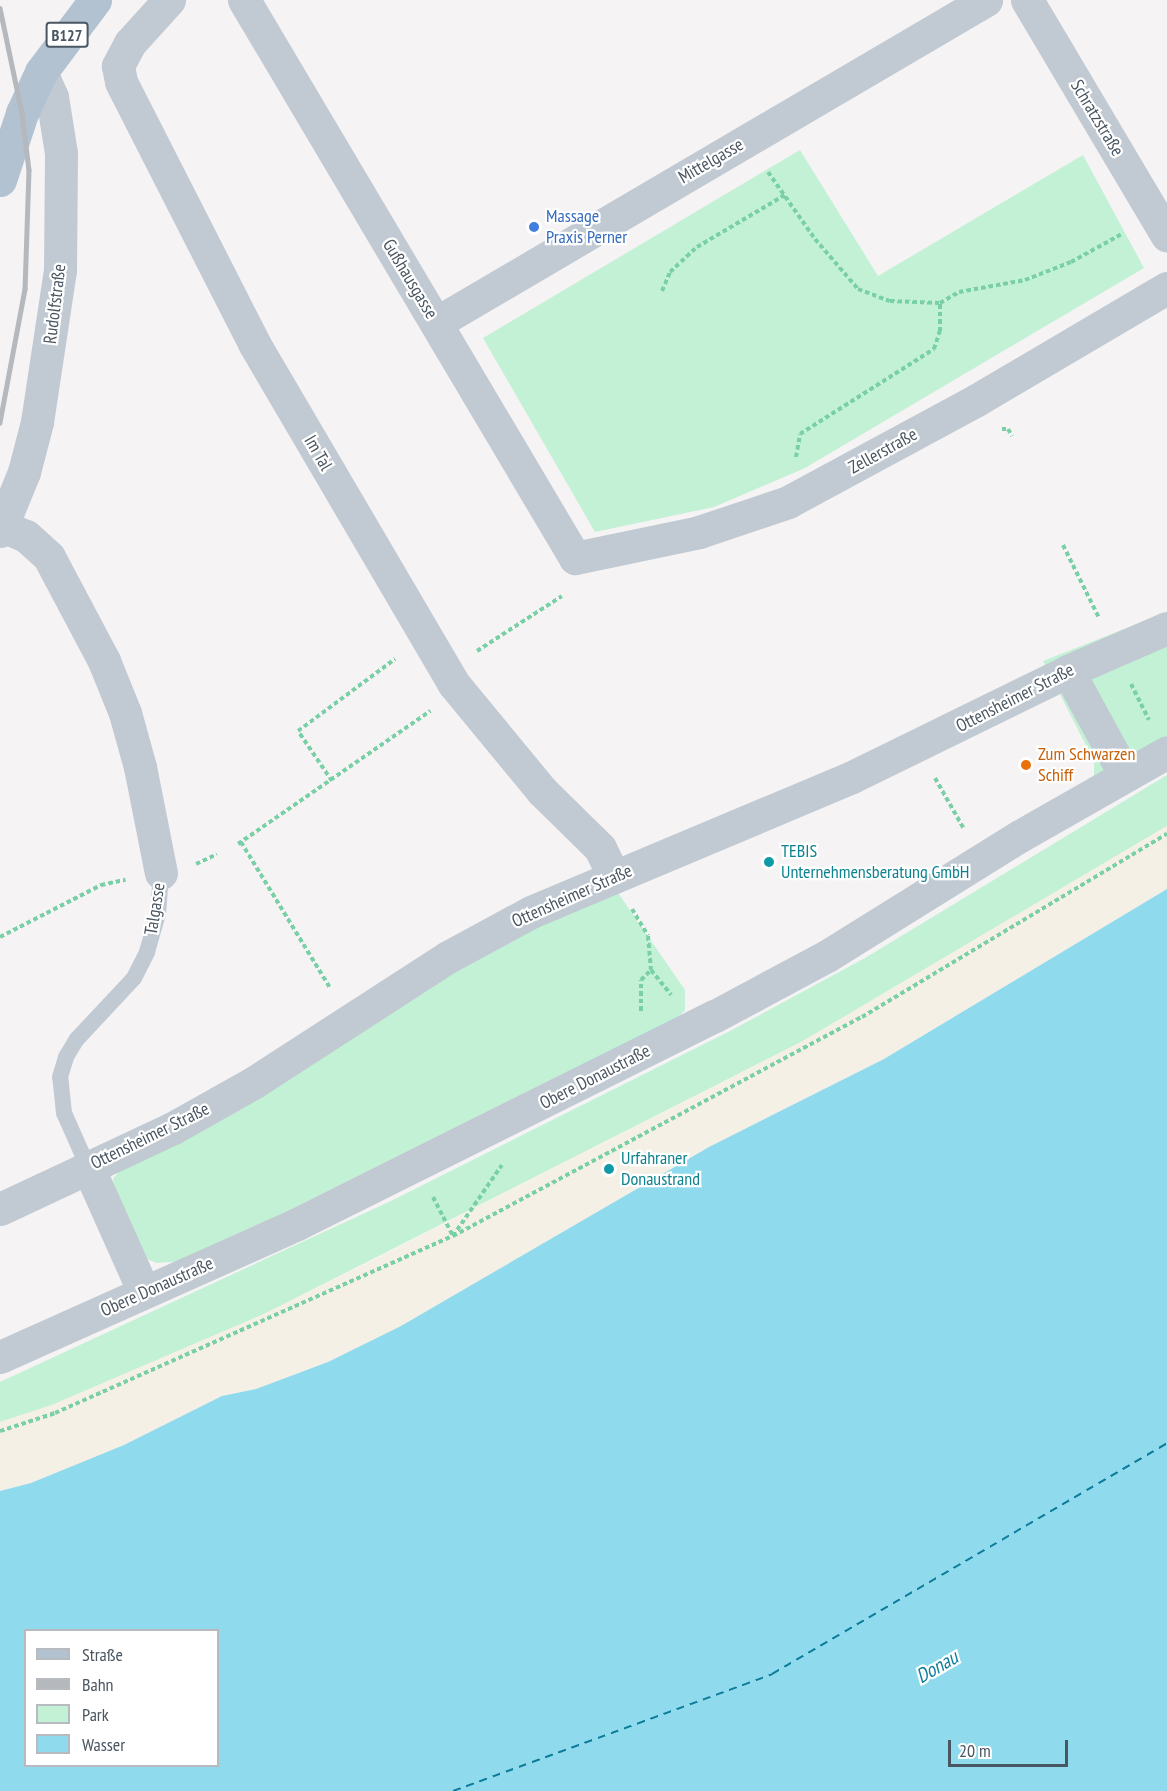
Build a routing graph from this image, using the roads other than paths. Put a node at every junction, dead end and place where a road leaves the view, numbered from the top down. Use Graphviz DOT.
graph roads {
  1 [pos="95,0"];
  2 [pos="170,0"];
  3 [pos="244,0"];
  4 [pos="986,0"];
  5 [pos="1027,0"];
  6 [pos="41,72"];
  7 [pos="0,180"];
  8 [pos="1167,236"];
  9 [pos="1167,288"];
  10 [pos="436,323"];
  11 [pos="1,528"];
  12 [pos="575,558"];
  13 [pos="1167,628"];
  14 [pos="1068,671"];
  15 [pos="1167,752"];
  16 [pos="1125,775"];
  17 [pos="161,873"];
  18 [pos="614,877"];
  19 [pos="88,1167"];
  20 [pos="0,1209"];
  21 [pos="144,1292"];
  22 [pos="0,1357"];
  1 -- 6 [label="main road, B127"];
  2 -- 18 [label="street, Im Tal"];
  3 -- 10 [label="street, Gußhausgasse"];
  4 -- 10 [label="street, Mittelgasse"];
  5 -- 8 [label="street, Schratzstraße"];
  6 -- 7 [label="main road, B127"];
  6 -- 11 [label="street, Rudolfstraße"];
  9 -- 12 [label="street, Zellerstraße"];
  10 -- 12 [label="street, Gußhausgasse"];
  11 -- 17 [label="street, Talgasse"];
  13 -- 14 [label="street, Ottensheimer Straße"];
  14 -- 16 [label="street"];
  14 -- 18 [label="street, Ottensheimer Straße"];
  15 -- 16 [label="street, Obere Donaustraße"];
  16 -- 21 [label="street, Obere Donaustraße"];
  17 -- 19 [label="lane, Talgasse"];
  18 -- 19 [label="street, Ottensheimer Straße"];
  19 -- 20 [label="street, Ottensheimer Straße"];
  19 -- 21 [label="street, Talgasse"];
  21 -- 22 [label="street, Obere Donaustraße"];
}
